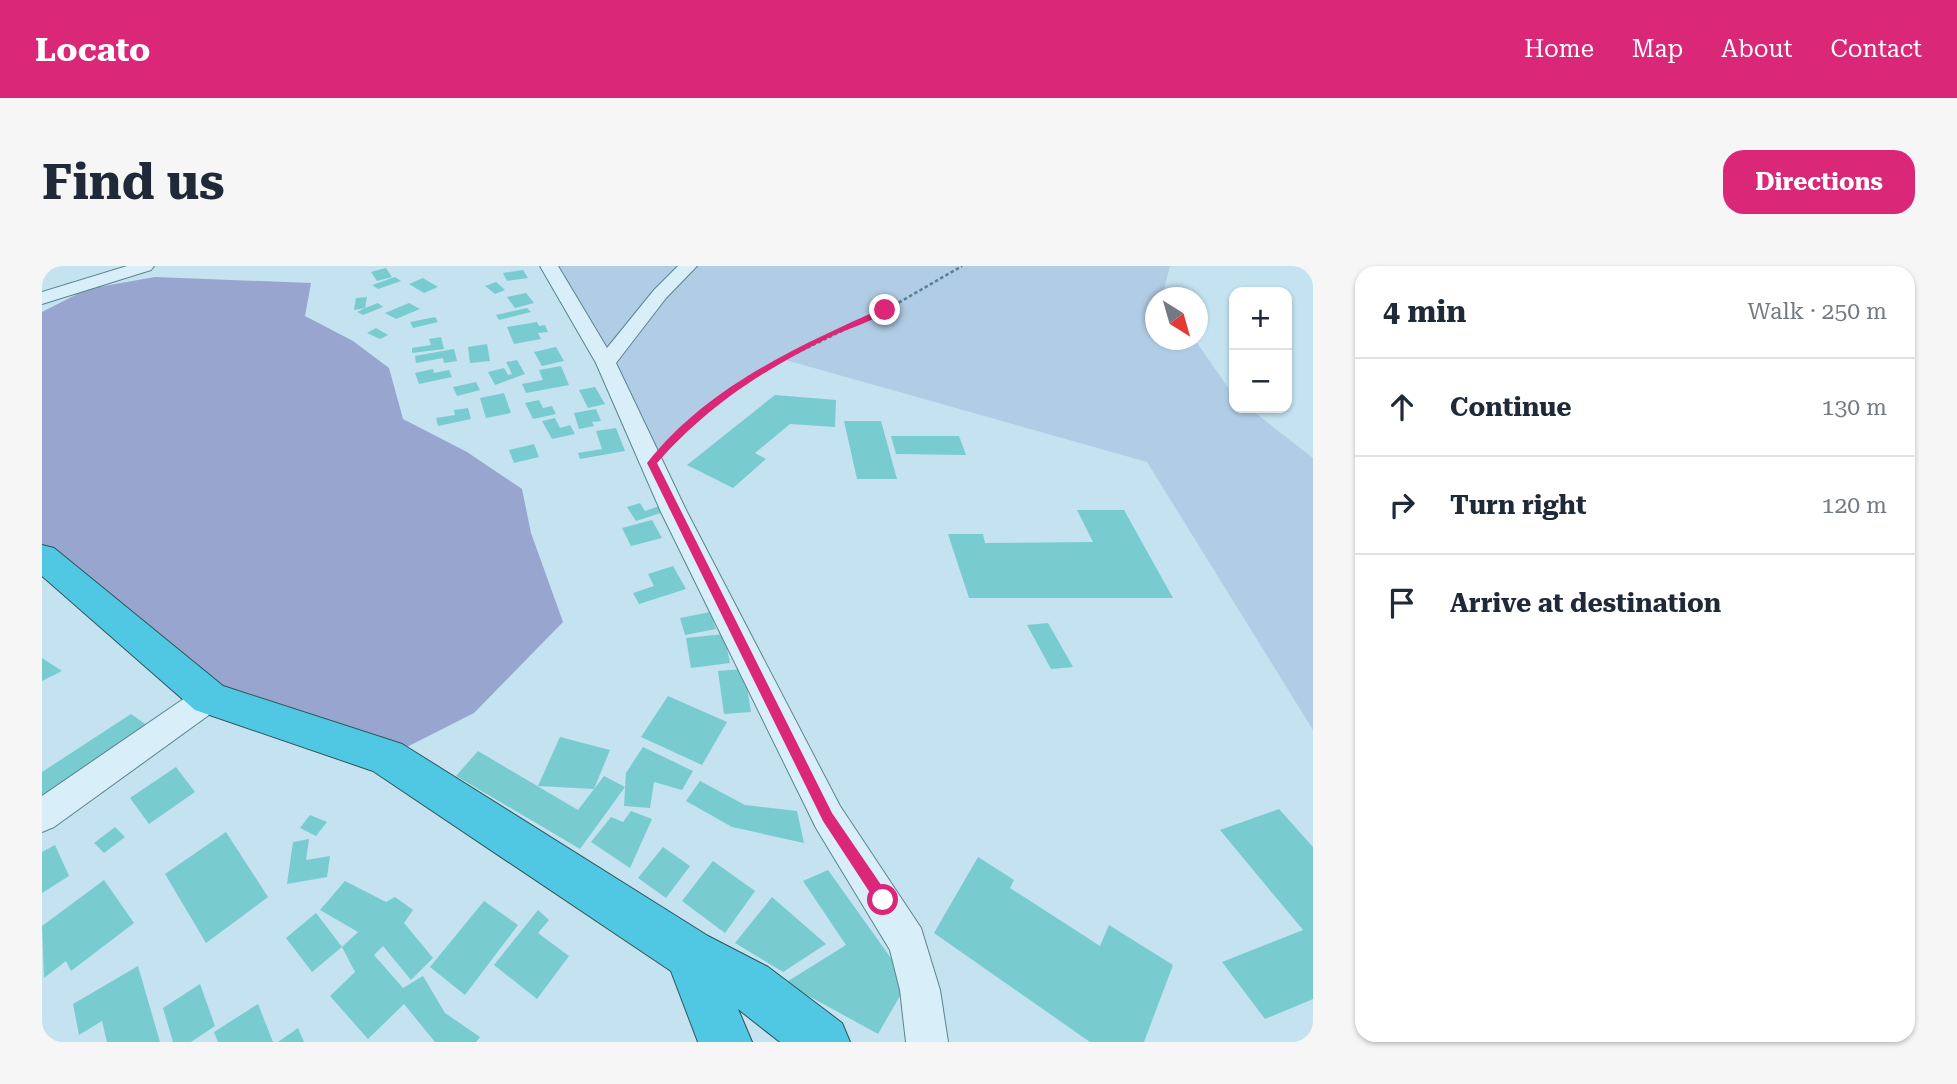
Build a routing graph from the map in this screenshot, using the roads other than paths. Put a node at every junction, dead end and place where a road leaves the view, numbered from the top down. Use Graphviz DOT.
graph roads {
  1 [pos="145,266"];
  2 [pos="550,266"];
  3 [pos="688,266"];
  4 [pos="42,298"];
  5 [pos="606,363"];
  6 [pos="42,557"];
  7 [pos="209,698"];
  8 [pos="42,816"];
  9 [pos="690,954"];
  10 [pos="726,1042"];
  11 [pos="823,1042"];
  12 [pos="927,1042"];
  1 -- 4 [label="street"];
  2 -- 5 [label="street"];
  3 -- 5 [label="street"];
  5 -- 12 [label="street"];
  6 -- 7 [label="highway"];
  7 -- 8 [label="street"];
  7 -- 9 [label="highway"];
  9 -- 10 [label="highway"];
  9 -- 11 [label="highway"];
}
